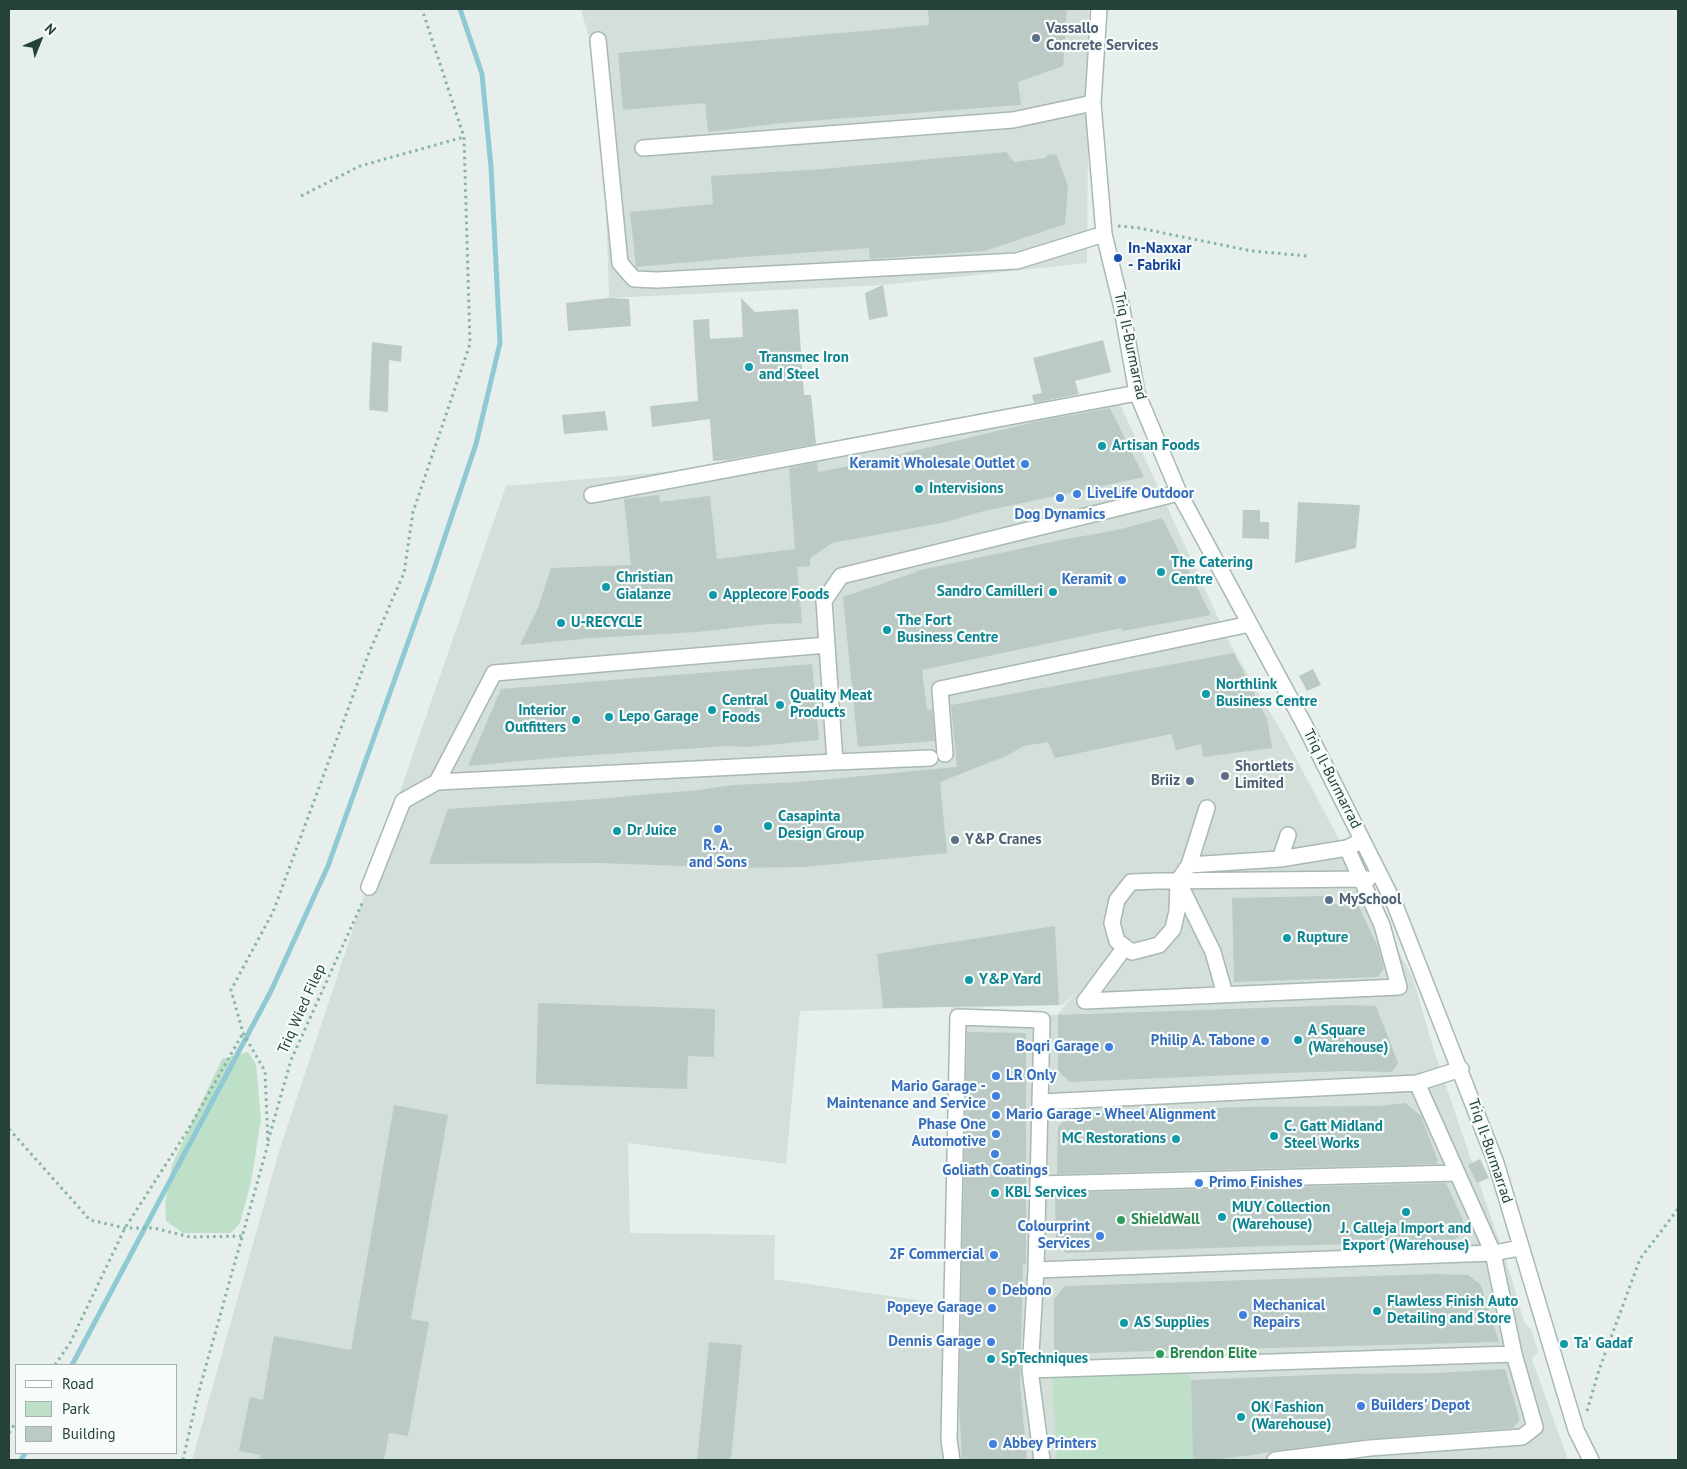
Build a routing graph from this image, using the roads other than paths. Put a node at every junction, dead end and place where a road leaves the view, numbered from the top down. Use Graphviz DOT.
graph roads {
  1 [pos="1099,9"];
  2 [pos="598,40"];
  3 [pos="1093,103"];
  4 [pos="643,148"];
  5 [pos="1103,229"];
  6 [pos="1137,393"];
  7 [pos="1179,493"];
  8 [pos="592,495"];
  9 [pos="1250,624"];
  10 [pos="827,644"];
  11 [pos="945,754"];
  12 [pos="930,758"];
  13 [pos="835,762"];
  14 [pos="436,782"];
  15 [pos="1207,808"];
  16 [pos="1288,835"];
  17 [pos="1363,840"];
  18 [pos="1347,848"];
  19 [pos="1280,859"];
  20 [pos="1189,865"];
  21 [pos="1382,878"];
  22 [pos="1361,879"];
  23 [pos="1178,881"];
  24 [pos="370,887"];
  25 [pos="1125,947"];
  26 [pos="1225,994"];
  27 [pos="1461,1069"];
  28 [pos="1417,1083"];
  29 [pos="1042,1102"];
  30 [pos="1456,1172"];
  31 [pos="1038,1184"];
  32 [pos="1520,1248"];
  33 [pos="1493,1253"];
  34 [pos="1036,1270"];
  35 [pos="1514,1354"];
  36 [pos="1030,1370"];
  37 [pos="952,1460"];
  38 [pos="1042,1460"];
  39 [pos="1275,1460"];
  40 [pos="1591,1460"];
  1 -- 3 [label="street, Triq Il-Burmarrad"];
  2 -- 5 [label="street"];
  3 -- 4 [label="street"];
  3 -- 5 [label="street, Triq Il-Burmarrad"];
  5 -- 6 [label="street, Triq Il-Burmarrad"];
  6 -- 7 [label="street, Triq Il-Burmarrad"];
  6 -- 8 [label="street"];
  7 -- 9 [label="street, Triq Il-Burmarrad"];
  7 -- 10 [label="street"];
  9 -- 11 [label="street"];
  9 -- 17 [label="street, Triq Il-Burmarrad"];
  10 -- 13 [label="street"];
  10 -- 14 [label="street"];
  12 -- 13 [label="street"];
  13 -- 14 [label="street"];
  14 -- 24 [label="street"];
  15 -- 20 [label="street"];
  16 -- 19 [label="street"];
  17 -- 18 [label="street"];
  17 -- 21 [label="street, Triq Il-Burmarrad"];
  18 -- 19 [label="street"];
  18 -- 22 [label="street"];
  19 -- 20 [label="street"];
  20 -- 23 [label="street"];
  21 -- 22 [label="street"];
  21 -- 27 [label="street, Triq Il-Burmarrad"];
  22 -- 23 [label="street"];
  22 -- 26 [label="street"];
  23 -- 25 [label="street"];
  23 -- 25 [label="street"];
  23 -- 26 [label="street"];
  25 -- 26 [label="street"];
  27 -- 28 [label="street"];
  27 -- 32 [label="street, Triq Il-Burmarrad"];
  28 -- 29 [label="street"];
  28 -- 30 [label="street"];
  29 -- 31 [label="street"];
  29 -- 37 [label="street"];
  30 -- 31 [label="street"];
  30 -- 33 [label="street"];
  31 -- 34 [label="street"];
  32 -- 33 [label="street"];
  32 -- 40 [label="street, Triq Il-Burmarrad"];
  33 -- 34 [label="street"];
  33 -- 35 [label="street"];
  34 -- 36 [label="street"];
  35 -- 36 [label="street"];
  35 -- 39 [label="street"];
  36 -- 38 [label="street"];
}
